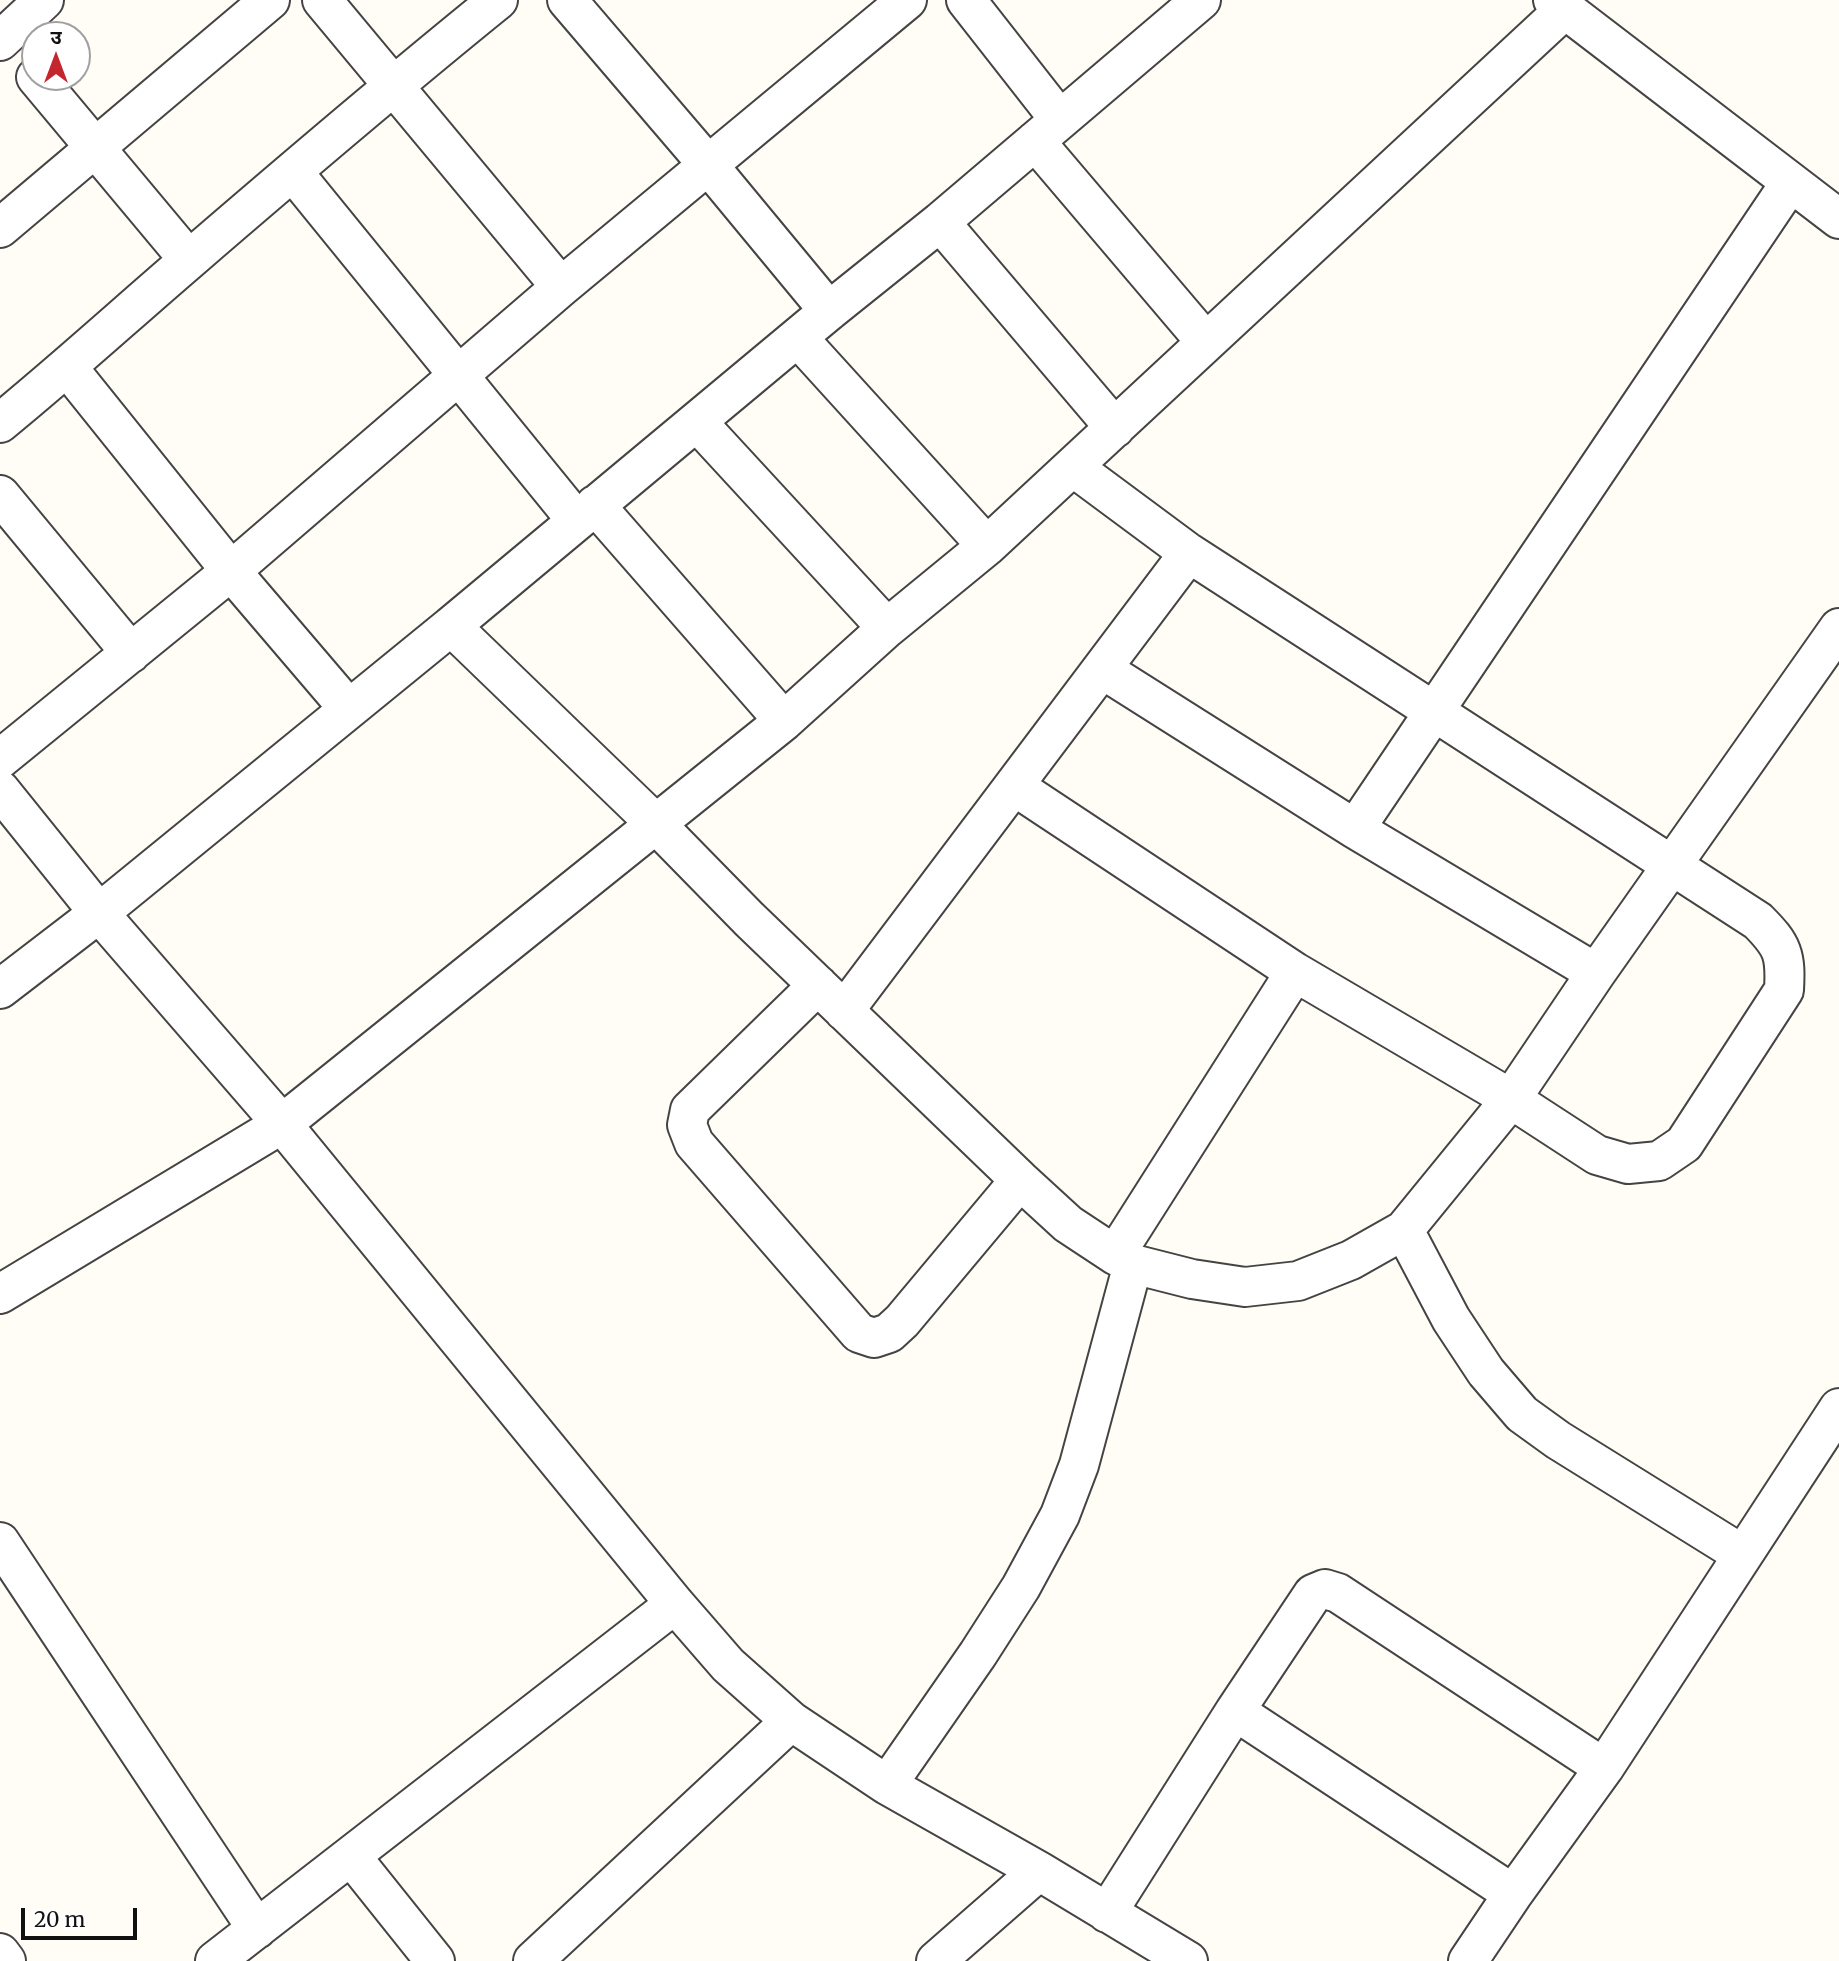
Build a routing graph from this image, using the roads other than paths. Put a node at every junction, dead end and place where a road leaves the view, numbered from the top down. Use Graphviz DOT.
graph roads {
  1 [pos="44,0"];
  2 [pos="270,0"];
  3 [pos="322,0"];
  4 [pos="498,0"];
  5 [pos="567,0"];
  6 [pos="907,0"];
  7 [pos="966,0"];
  8 [pos="1200,0"];
  9 [pos="1559,5"];
  10 [pos="1,40"];
  11 [pos="21,62"];
  12 [pos="394,85"];
  13 [pos="47,91"];
  14 [pos="1048,130"];
  15 [pos="96,147"];
  16 [pos="709,166"];
  17 [pos="293,172"];
  18 [pos="1790,183"];
  19 [pos="1839,219"];
  20 [pos="940,222"];
  21 [pos="0,228"];
  22 [pos="189,260"];
  23 [pos="561,287"];
  24 [pos="829,311"];
  25 [pos="798,338"];
  26 [pos="1205,341"];
  27 [pos="68,368"];
  28 [pos="460,375"];
  29 [pos="697,422"];
  30 [pos="0,423"];
  31 [pos="1115,428"];
  32 [pos="1073,467"];
  33 [pos="0,495"];
  34 [pos="586,513"];
  35 [pos="987,546"];
  36 [pos="1189,553"];
  37 [pos="231,570"];
  38 [pos="451,626"];
  39 [pos="887,628"];
  40 [pos="1839,628"];
  41 [pos="131,653"];
  42 [pos="1102,669"];
  43 [pos="1826,673"];
  44 [pos="348,708"];
  45 [pos="1435,710"];
  46 [pos="784,721"];
  47 [pos="0,759"];
  48 [pos="1014,786"];
  49 [pos="0,790"];
  50 [pos="654,823"];
  51 [pos="1355,829"];
  52 [pos="1671,867"];
  53 [pos="99,913"];
  54 [pos="1295,972"];
  55 [pos="1595,973"];
  56 [pos="0,989"];
  57 [pos="831,998"];
  58 [pos="1511,1099"];
  59 [pos="282,1124"];
  60 [pos="1020,1180"];
  61 [pos="1404,1230"];
  62 [pos="1124,1259"];
  63 [pos="0,1294"];
  64 [pos="1839,1408"];
  65 [pos="0,1542"];
  66 [pos="1743,1555"];
  67 [pos="14,1593"];
  68 [pos="675,1604"];
  69 [pos="1235,1711"];
  70 [pos="791,1721"];
  71 [pos="1604,1768"];
  72 [pos="887,1785"];
  73 [pos="351,1856"];
  74 [pos="1039,1871"];
  75 [pos="1513,1894"];
  76 [pos="1107,1913"];
  77 [pos="257,1929"];
  78 [pos="0,1953"];
  79 [pos="6,1961"];
  80 [pos="215,1961"];
  81 [pos="435,1961"];
  82 [pos="533,1961"];
  83 [pos="936,1961"];
  84 [pos="1188,1961"];
  85 [pos="1468,1961"];
  1 -- 10 [label="street"];
  2 -- 15 [label="street"];
  3 -- 12 [label="street"];
  4 -- 12 [label="street"];
  5 -- 16 [label="street"];
  6 -- 16 [label="street"];
  7 -- 14 [label="street"];
  8 -- 14 [label="street"];
  9 -- 18 [label="street"];
  9 -- 26 [label="street"];
  10 -- 11 [label="street"];
  12 -- 17 [label="street"];
  12 -- 23 [label="street"];
  13 -- 15 [label="street"];
  14 -- 20 [label="street"];
  14 -- 26 [label="street"];
  15 -- 21 [label="street"];
  15 -- 22 [label="street"];
  16 -- 23 [label="street"];
  16 -- 24 [label="street"];
  17 -- 22 [label="street"];
  17 -- 28 [label="street"];
  18 -- 19 [label="street"];
  18 -- 45 [label="street"];
  20 -- 24 [label="street"];
  20 -- 31 [label="street"];
  22 -- 27 [label="street"];
  23 -- 28 [label="street"];
  24 -- 25 [label="street"];
  25 -- 29 [label="street"];
  25 -- 35 [label="street"];
  26 -- 31 [label="street"];
  27 -- 30 [label="street"];
  27 -- 37 [label="street"];
  28 -- 34 [label="street"];
  28 -- 37 [label="street"];
  29 -- 34 [label="street"];
  29 -- 39 [label="street"];
  31 -- 32 [label="street"];
  32 -- 35 [label="street"];
  32 -- 36 [label="street"];
  33 -- 41 [label="street"];
  34 -- 38 [label="street"];
  34 -- 46 [label="street"];
  35 -- 39 [label="street"];
  36 -- 42 [label="street"];
  36 -- 45 [label="street"];
  37 -- 41 [label="street"];
  37 -- 44 [label="street"];
  38 -- 44 [label="street"];
  38 -- 50 [label="street"];
  39 -- 46 [label="street"];
  40 -- 43 [label="street"];
  41 -- 47 [label="street"];
  42 -- 48 [label="street"];
  42 -- 51 [label="street"];
  43 -- 52 [label="street"];
  44 -- 53 [label="street"];
  45 -- 51 [label="street"];
  45 -- 52 [label="street"];
  46 -- 50 [label="street"];
  48 -- 54 [label="street"];
  48 -- 57 [label="street"];
  49 -- 53 [label="street"];
  50 -- 57 [label="street"];
  50 -- 59 [label="street"];
  51 -- 55 [label="street"];
  52 -- 55 [label="street"];
  52 -- 58 [label="street"];
  53 -- 56 [label="street"];
  53 -- 59 [label="street"];
  54 -- 58 [label="street"];
  54 -- 62 [label="street"];
  55 -- 58 [label="street"];
  57 -- 60 [label="street"];
  57 -- 60 [label="street"];
  58 -- 61 [label="street"];
  59 -- 63 [label="street"];
  59 -- 68 [label="street"];
  60 -- 62 [label="street"];
  61 -- 62 [label="street"];
  61 -- 66 [label="street"];
  62 -- 72 [label="street"];
  64 -- 66 [label="street"];
  65 -- 67 [label="street"];
  66 -- 71 [label="street"];
  67 -- 77 [label="street"];
  68 -- 70 [label="street"];
  68 -- 73 [label="street"];
  69 -- 71 [label="street"];
  69 -- 75 [label="street"];
  69 -- 76 [label="street"];
  70 -- 72 [label="street"];
  70 -- 82 [label="street"];
  71 -- 75 [label="street"];
  72 -- 74 [label="street"];
  73 -- 77 [label="street"];
  73 -- 81 [label="street"];
  74 -- 76 [label="street"];
  74 -- 83 [label="street"];
  75 -- 85 [label="street"];
  76 -- 84 [label="street"];
  77 -- 80 [label="street"];
  78 -- 79 [label="street"];
}
